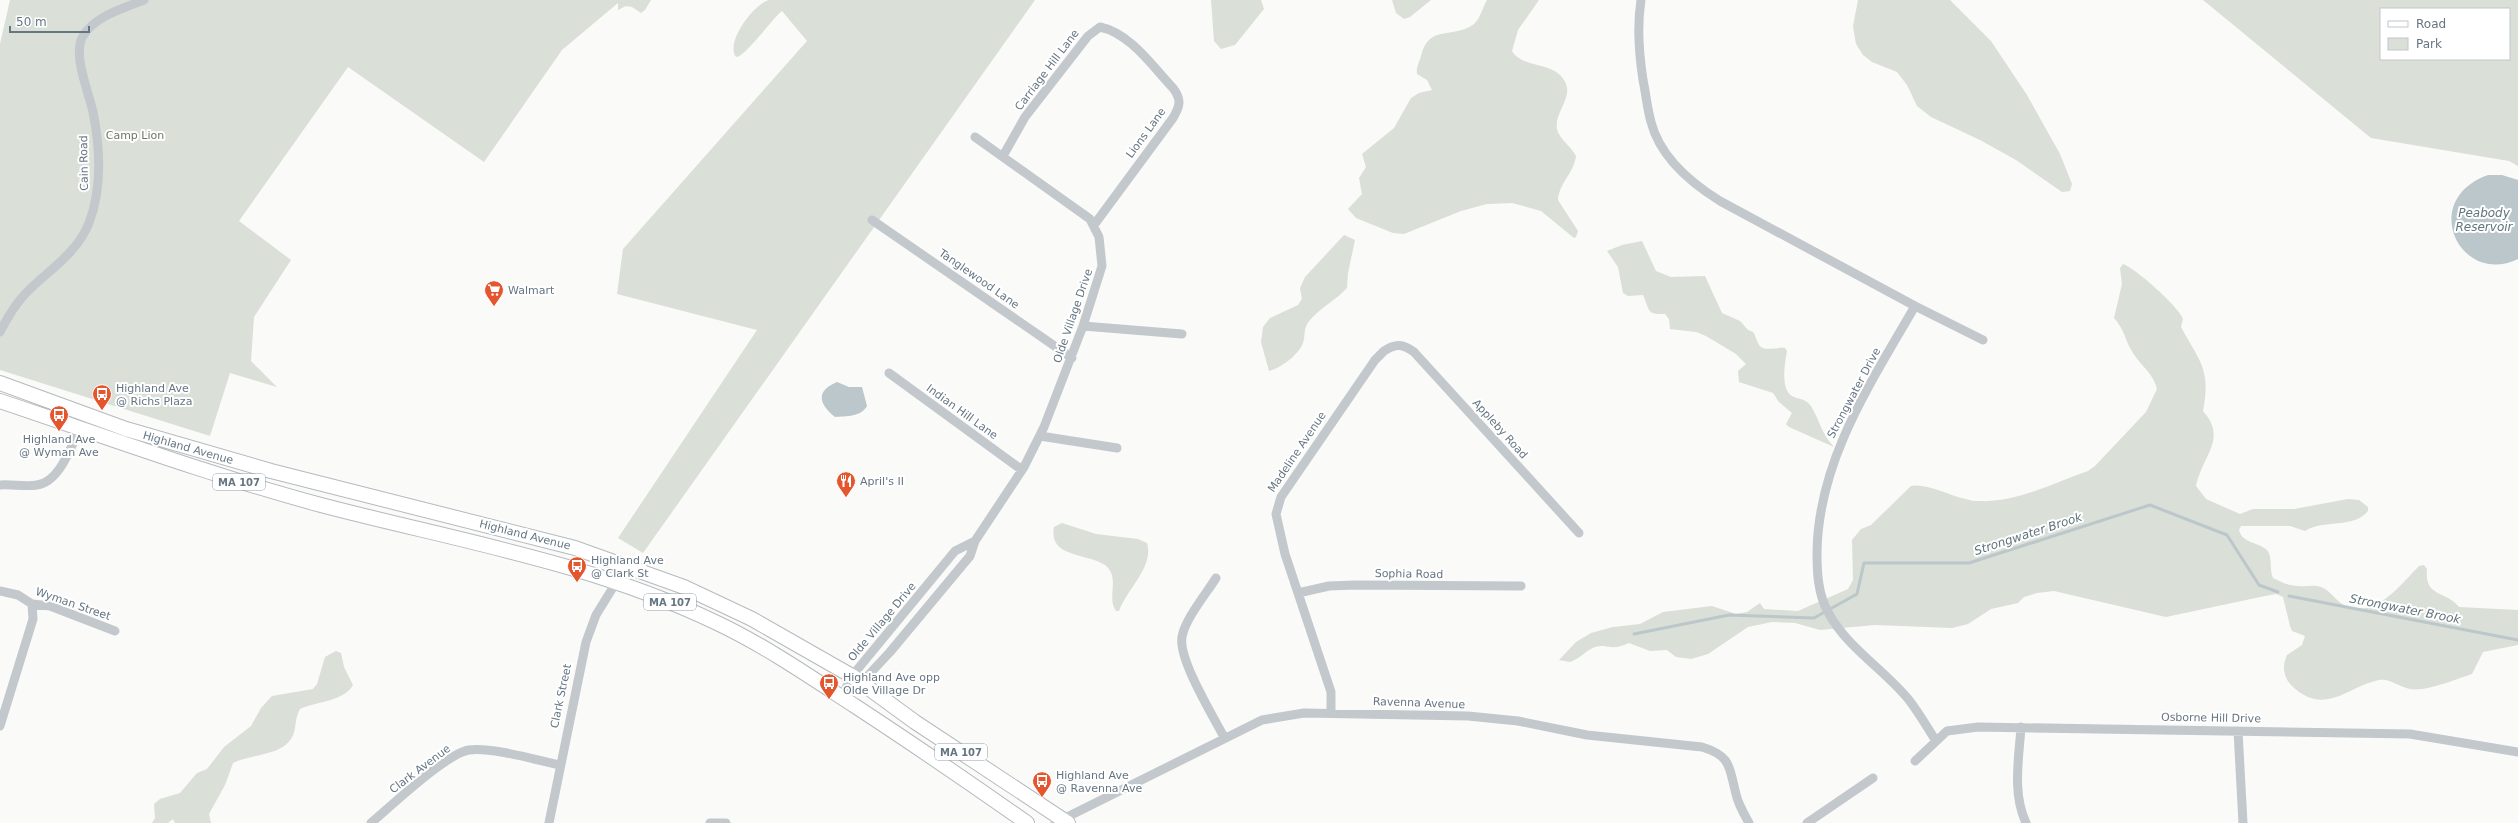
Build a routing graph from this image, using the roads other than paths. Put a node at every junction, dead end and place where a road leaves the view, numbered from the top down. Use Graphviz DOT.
graph roads {
  1 [pos="144,0"];
  2 [pos="1641,0"];
  3 [pos="1126,39"];
  4 [pos="975,136"];
  5 [pos="1003,156"];
  6 [pos="872,220"];
  7 [pos="1094,225"];
  8 [pos="1915,306"];
  9 [pos="1083,326"];
  10 [pos="0,332"];
  11 [pos="1182,334"];
  12 [pos="1983,340"];
  13 [pos="1401,344"];
  14 [pos="1072,358"];
  15 [pos="889,373"];
  16 [pos="0,383"];
  17 [pos="0,401"];
  18 [pos="80,428"];
  19 [pos="1040,436"];
  20 [pos="1117,448"];
  21 [pos="1022,470"];
  22 [pos="0,485"];
  23 [pos="1579,533"];
  24 [pos="975,541"];
  25 [pos="1216,578"];
  26 [pos="617,581"];
  27 [pos="1521,586"];
  28 [pos="0,591"];
  29 [pos="1298,593"];
  30 [pos="32,604"];
  31 [pos="115,631"];
  32 [pos="857,679"];
  33 [pos="842,697"];
  34 [pos="1331,712"];
  35 [pos="0,726"];
  36 [pos="2021,727"];
  37 [pos="2238,731"];
  38 [pos="1224,737"];
  39 [pos="1936,741"];
  40 [pos="2518,752"];
  41 [pos="1915,760"];
  42 [pos="560,765"];
  43 [pos="1873,778"];
  44 [pos="1062,822"];
  45 [pos="371,823"];
  46 [pos="549,823"];
  47 [pos="710,823"];
  48 [pos="726,823"];
  49 [pos="1027,823"];
  50 [pos="1749,823"];
  51 [pos="1807,823"];
  52 [pos="2026,823"];
  53 [pos="2244,823"];
  1 -- 10 [label="street, Cain Road"];
  2 -- 8 [label="street"];
  3 -- 5 [label="street, Carriage Hill Lane"];
  3 -- 7 [label="street, Lions Lane"];
  4 -- 5 [label="street, Olde Village Drive"];
  5 -- 7 [label="street, Olde Village Drive"];
  6 -- 14 [label="street, Tanglewood Lane"];
  7 -- 9 [label="street, Olde Village Drive"];
  8 -- 12 [label="street"];
  8 -- 39 [label="street, Strongwater Drive"];
  9 -- 11 [label="street"];
  9 -- 14 [label="street, Olde Village Drive"];
  13 -- 23 [label="street, Appleby Road"];
  13 -- 29 [label="street, Madeline Avenue"];
  14 -- 19 [label="street, Olde Village Drive"];
  15 -- 21 [label="street, Indian Hill Lane"];
  16 -- 32 [label="main road, Highland Avenue / MA 107"];
  17 -- 18 [label="main road, Highland Avenue / MA 107"];
  18 -- 22 [label="street"];
  18 -- 26 [label="main road, Highland Avenue / MA 107"];
  19 -- 20 [label="street"];
  19 -- 21 [label="street, Olde Village Drive"];
  21 -- 24 [label="street, Olde Village Drive"];
  24 -- 32 [label="street, Olde Village Drive"];
  24 -- 32 [label="street, Olde Village Drive"];
  25 -- 38 [label="street"];
  26 -- 33 [label="main road, Highland Avenue / MA 107"];
  26 -- 42 [label="street, Clark Street"];
  27 -- 29 [label="street, Sophia Road"];
  28 -- 30 [label="street, Wyman Street"];
  29 -- 34 [label="street, Madeline Avenue"];
  30 -- 31 [label="street, Wyman Street"];
  30 -- 35 [label="street"];
  32 -- 33 [label="street, Olde Village Drive"];
  32 -- 44 [label="main road, Highland Avenue / MA 107"];
  33 -- 49 [label="main road, Highland Avenue / MA 107"];
  34 -- 38 [label="street, Ravenna Avenue"];
  34 -- 50 [label="street, Ravenna Avenue"];
  36 -- 37 [label="street, Osborne Hill Drive"];
  36 -- 39 [label="street, Osborne Hill Drive"];
  36 -- 52 [label="street"];
  37 -- 40 [label="street, Osborne Hill Drive"];
  37 -- 53 [label="street"];
  38 -- 44 [label="street, Ravenna Avenue"];
  39 -- 41 [label="street, Osborne Hill Drive"];
  42 -- 45 [label="street, Clark Avenue"];
  42 -- 46 [label="street, Clark Street"];
  43 -- 51 [label="street"];
  47 -- 48 [label="street"];
}
